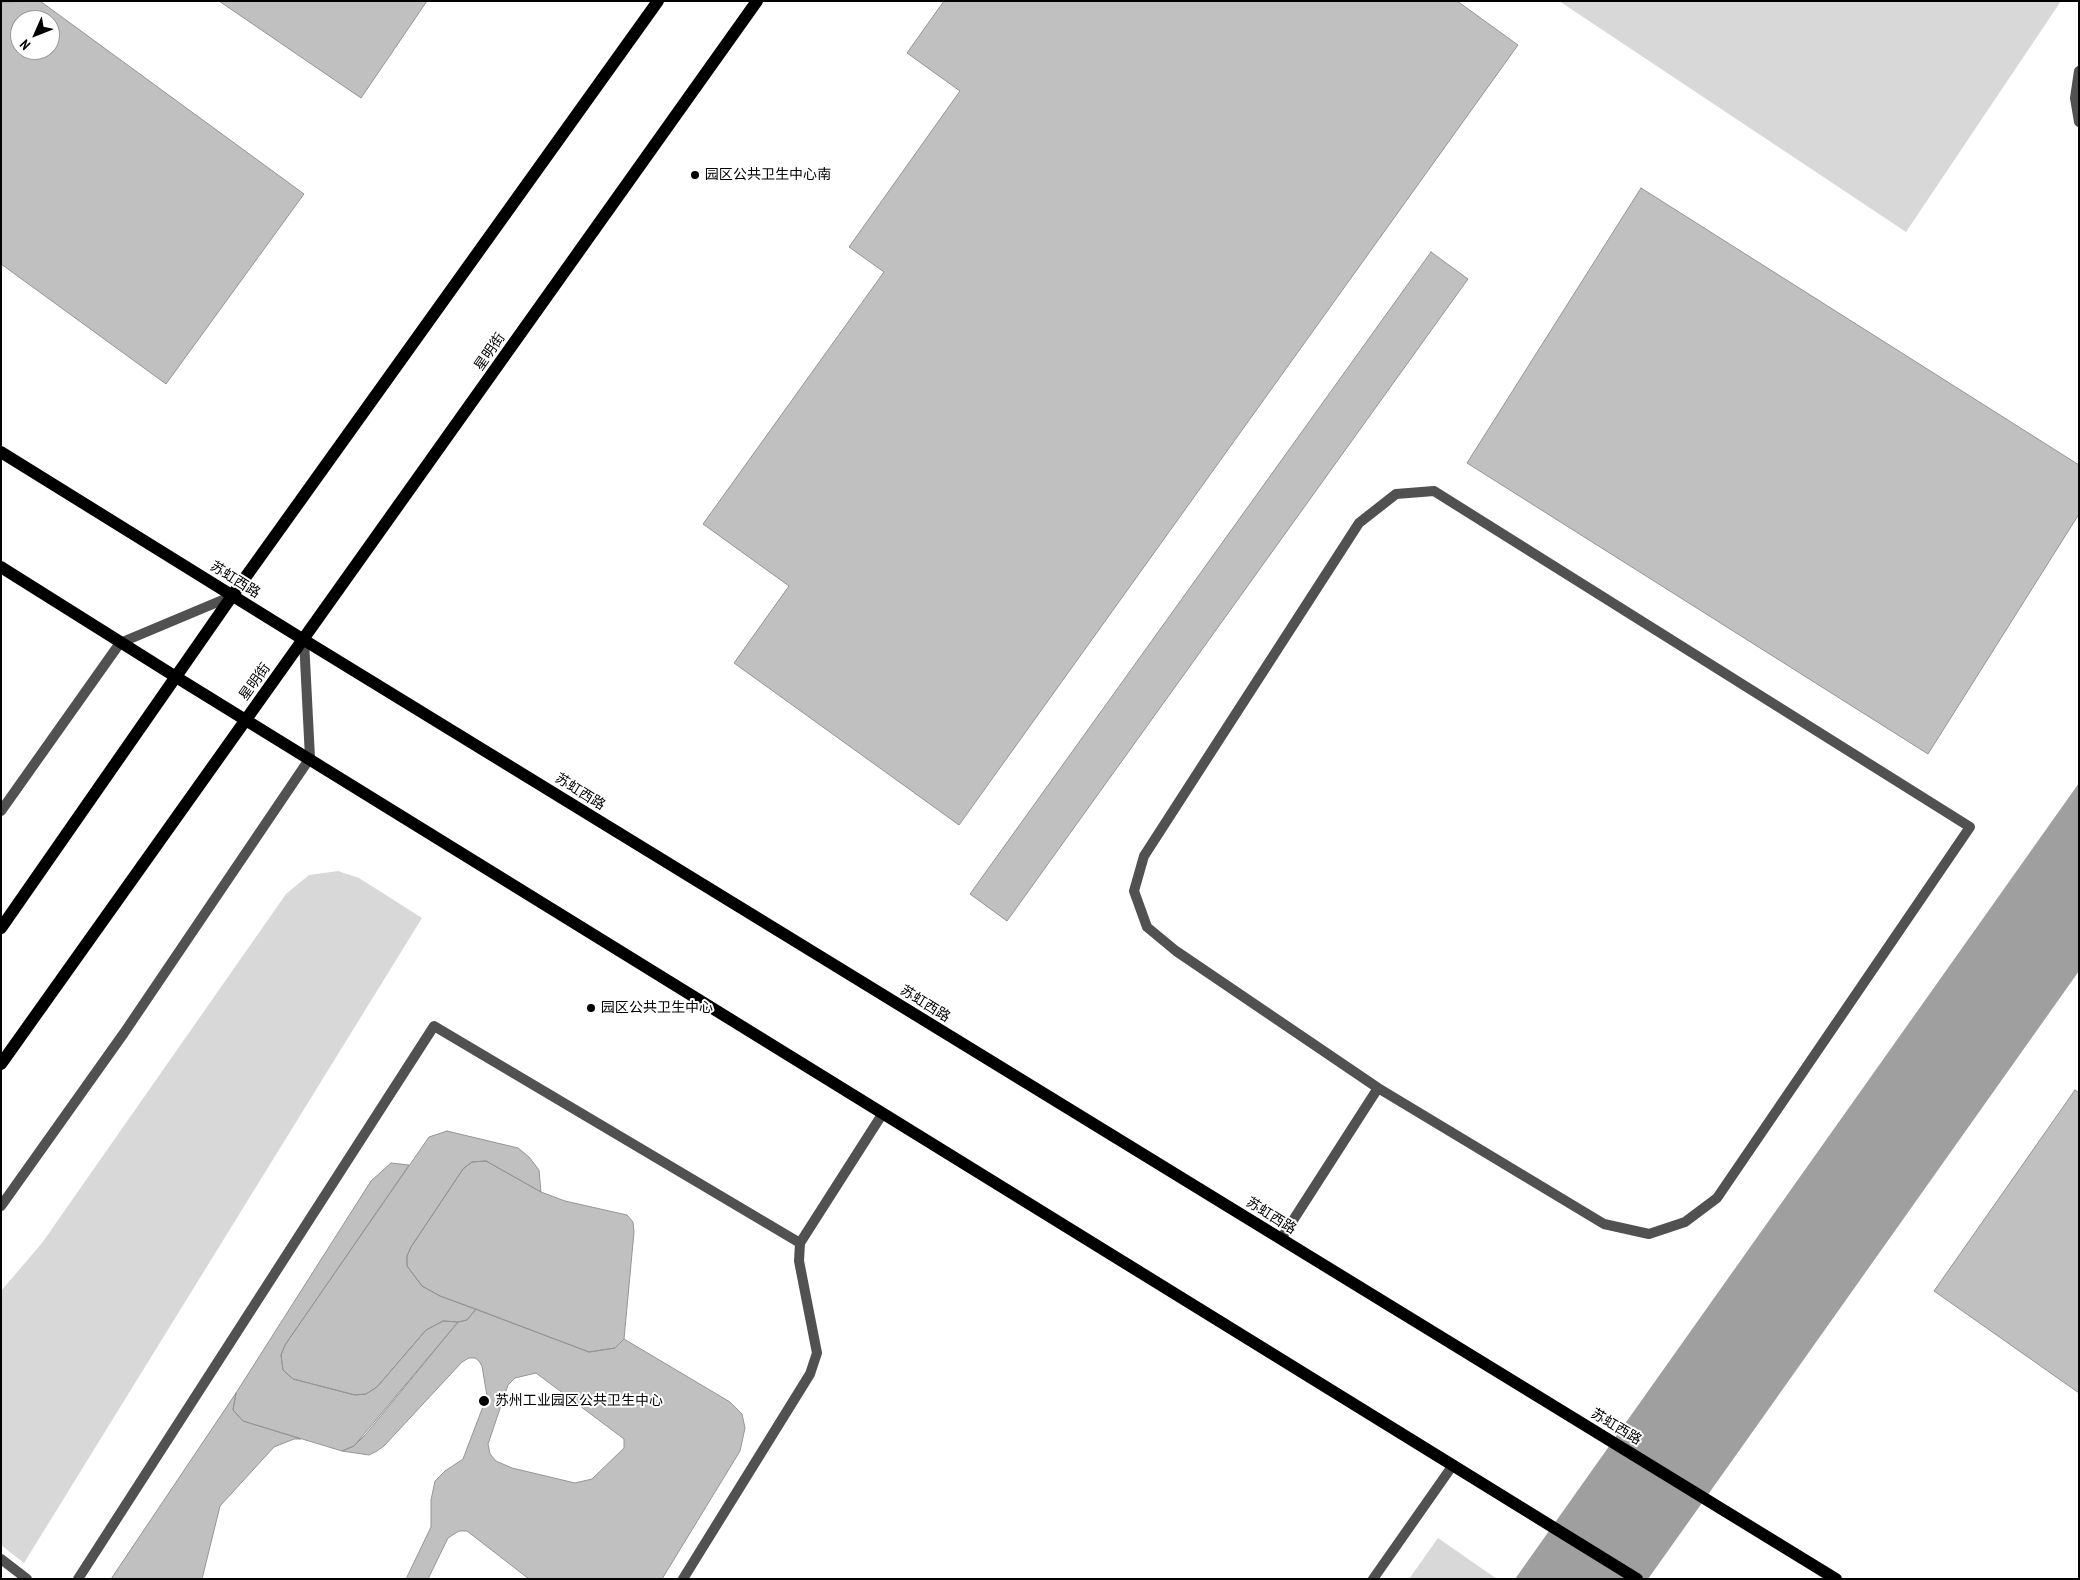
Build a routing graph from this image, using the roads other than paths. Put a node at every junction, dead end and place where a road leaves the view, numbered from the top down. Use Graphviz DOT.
graph roads {
  1 [pos="658,1"];
  2 [pos="757,1"];
  3 [pos="2079,71"];
  4 [pos="2079,122"];
  5 [pos="1,452"];
  6 [pos="1,567"];
  7 [pos="232,596"];
  8 [pos="304,640"];
  9 [pos="120,643"];
  10 [pos="176,677"];
  11 [pos="246,719"];
  12 [pos="310,758"];
  13 [pos="1,811"];
  14 [pos="1,928"];
  15 [pos="1,1064"];
  16 [pos="1378,1088"];
  17 [pos="883,1113"];
  18 [pos="1,1206"];
  19 [pos="1280,1240"];
  20 [pos="800,1243"];
  21 [pos="1453,1465"];
  22 [pos="1,1559"];
  23 [pos="27,1579"];
  24 [pos="78,1579"];
  25 [pos="683,1579"];
  26 [pos="1373,1579"];
  27 [pos="1637,1579"];
  28 [pos="1836,1579"];
  1 -- 7 [label="main road"];
  2 -- 8 [label="main road, 星明街"];
  3 -- 4 [label="street"];
  5 -- 7 [label="main road, 苏虹西路"];
  6 -- 9 [label="main road"];
  7 -- 8 [label="main road, 苏虹西路"];
  7 -- 9 [label="street"];
  7 -- 10 [label="main road"];
  8 -- 11 [label="main road, 星明街"];
  8 -- 12 [label="street"];
  8 -- 19 [label="main road, 苏虹西路"];
  9 -- 10 [label="main road"];
  9 -- 13 [label="street"];
  10 -- 11 [label="main road"];
  10 -- 14 [label="main road"];
  11 -- 12 [label="main road"];
  11 -- 15 [label="main road, 星明街"];
  12 -- 17 [label="main road"];
  12 -- 18 [label="street"];
  16 -- 16 [label="street"];
  16 -- 19 [label="street"];
  17 -- 20 [label="street"];
  17 -- 21 [label="main road"];
  19 -- 28 [label="main road, 苏虹西路"];
  20 -- 24 [label="street"];
  20 -- 25 [label="street"];
  21 -- 26 [label="street"];
  21 -- 27 [label="main road"];
  22 -- 23 [label="street"];
}
